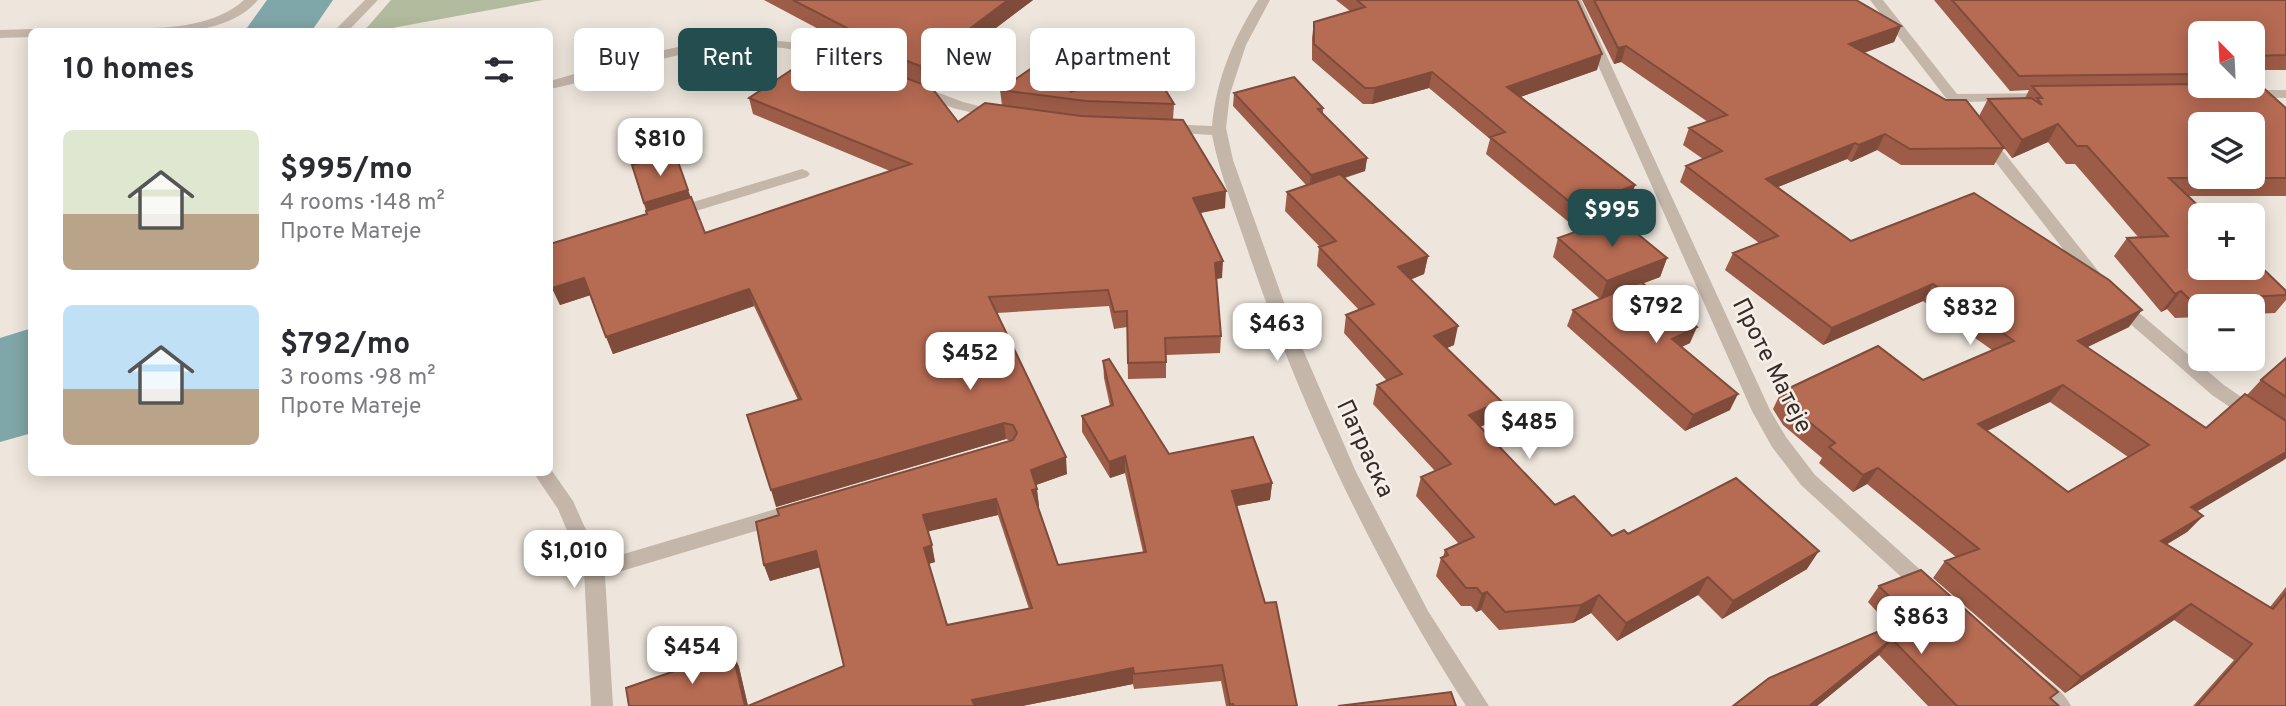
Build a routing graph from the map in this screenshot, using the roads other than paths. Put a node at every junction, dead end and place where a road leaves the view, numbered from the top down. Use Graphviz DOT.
graph roads {
  1 [pos="252,0"];
  2 [pos="372,0"];
  3 [pos="1264,0"];
  4 [pos="1575,0"];
  5 [pos="1876,0"];
  6 [pos="189,28"];
  7 [pos="343,28"];
  8 [pos="28,33"];
  9 [pos="0,34"];
  10 [pos="791,47"];
  11 [pos="553,84"];
  12 [pos="910,86"];
  13 [pos="2265,94"];
  14 [pos="2286,94"];
  15 [pos="2064,96"];
  16 [pos="1953,98"];
  17 [pos="1008,117"];
  18 [pos="1153,128"];
  19 [pos="1219,131"];
  20 [pos="802,174"];
  21 [pos="656,218"];
  22 [pos="2286,438"];
  23 [pos="545,476"];
  24 [pos="794,512"];
  25 [pos="594,571"];
  26 [pos="1940,600"];
  27 [pos="2020,670"];
  28 [pos="602,706"];
  29 [pos="1478,706"];
  30 [pos="2060,706"];
  1 -- 6 [label="street"];
  2 -- 7 [label="street"];
  3 -- 19 [label="street, Патраска"];
  4 -- 26 [label="street, Проте Матеје"];
  5 -- 16 [label="street"];
  8 -- 9 [label="street"];
  10 -- 11 [label="street"];
  12 -- 17 [label="street"];
  13 -- 14 [label="street"];
  15 -- 16 [label="street"];
  16 -- 22 [label="street"];
  18 -- 19 [label="street"];
  19 -- 29 [label="street, Патраска"];
  20 -- 21 [label="street"];
  23 -- 25 [label="street"];
  24 -- 25 [label="street"];
  25 -- 28 [label="street"];
  27 -- 30 [label="street"];
}
